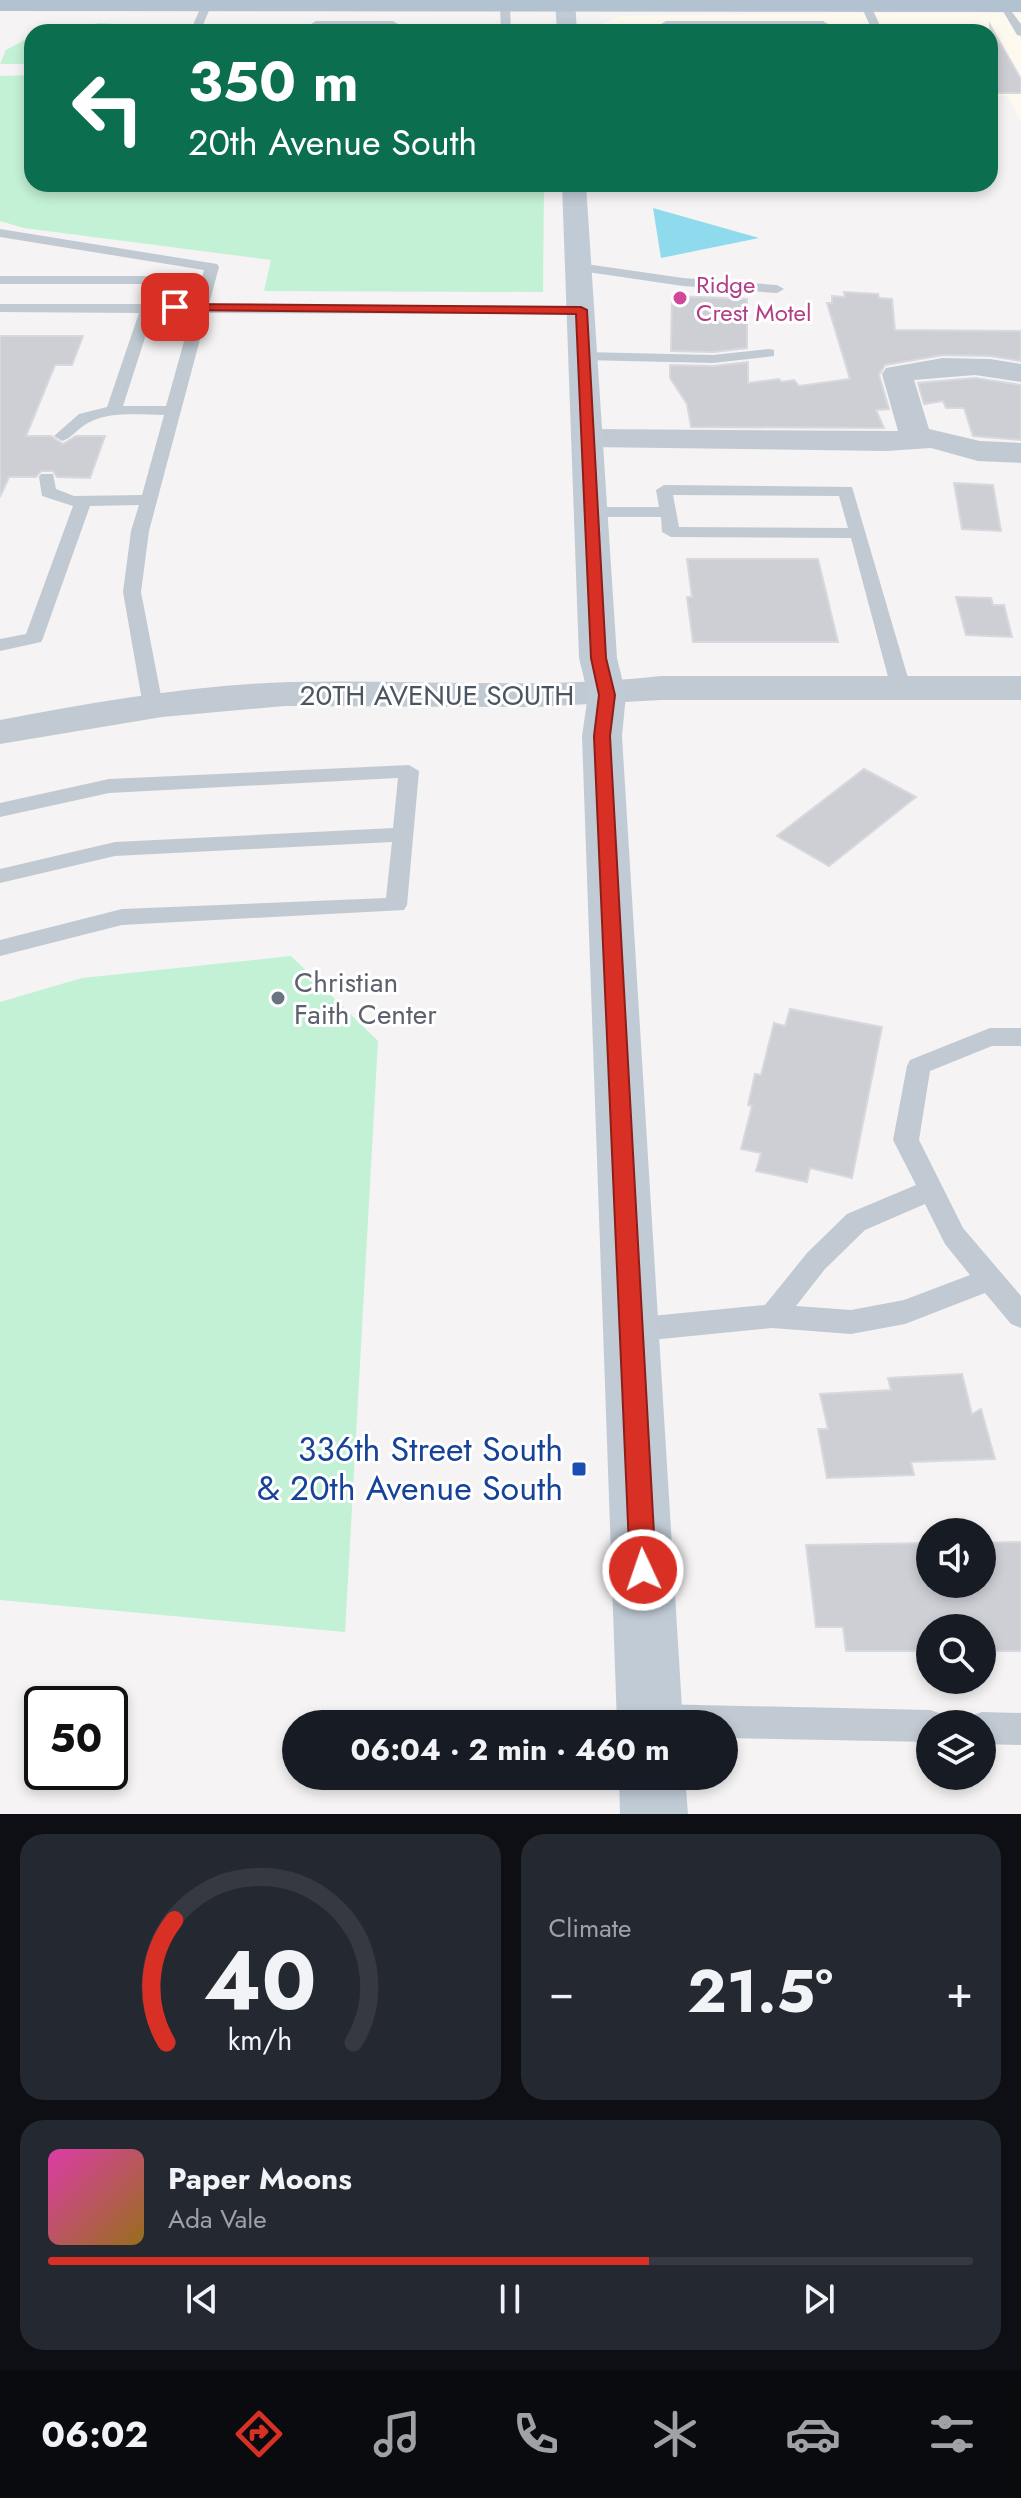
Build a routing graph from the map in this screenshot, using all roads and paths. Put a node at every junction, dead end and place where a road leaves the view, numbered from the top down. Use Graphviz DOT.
graph roads {
  1 [pos="565,3"];
  2 [pos="0,5"];
  3 [pos="206,6"];
  4 [pos="505,6"];
  5 [pos="866,6"];
  6 [pos="1013,6"];
  7 [pos="394,21"];
  8 [pos="823,21"];
  9 [pos="198,24"];
  10 [pos="316,24"];
  11 [pos="506,24"];
  12 [pos="566,24"];
  13 [pos="874,24"];
  14 [pos="1021,33"];
  15 [pos="574,192"];
  16 [pos="0,233"];
  17 [pos="579,267"];
  18 [pos="0,280"];
  19 [pos="157,280"];
  20 [pos="777,289"];
  21 [pos="202,307"];
  22 [pos="0,308"];
  23 [pos="148,308"];
  24 [pos="581,310"];
  25 [pos="769,353"];
  26 [pos="583,356"];
  27 [pos="1021,373"];
  28 [pos="113,411"];
  29 [pos="173,411"];
  30 [pos="62,436"];
  31 [pos="587,438"];
  32 [pos="916,439"];
  33 [pos="1021,453"];
  34 [pos="47,477"];
  35 [pos="149,500"];
  36 [pos="83,501"];
  37 [pos="591,512"];
  38 [pos="669,512"];
  39 [pos="857,533"];
  40 [pos="0,645"];
  41 [pos="901,688"];
  42 [pos="1021,688"];
  43 [pos="607,695"];
  44 [pos="153,706"];
  45 [pos="0,732"];
  46 [pos="0,810"];
  47 [pos="403,834"];
  48 [pos="0,876"];
  49 [pos="0,948"];
  50 [pos="1021,1037"];
  51 [pos="931,1190"];
  52 [pos="990,1279"];
  53 [pos="772,1316"];
  54 [pos="1021,1316"];
  55 [pos="631,1330"];
  56 [pos="650,1710"];
  57 [pos="916,1727"];
  58 [pos="996,1728"];
  59 [pos="1021,1729"];
  60 [pos="738,1736"];
  61 [pos="653,1790"];
  62 [pos="654,1814"];
  1 -- 4 [label="main road"];
  1 -- 8 [label="main road"];
  1 -- 12 [label="main road"];
  2 -- 3 [label="main road"];
  3 -- 7 [label="main road"];
  3 -- 9 [label="lane"];
  4 -- 7 [label="main road"];
  4 -- 11 [label="lane"];
  5 -- 6 [label="main road"];
  5 -- 8 [label="main road"];
  5 -- 13 [label="lane"];
  6 -- 14 [label="lane"];
  7 -- 10 [label="lane"];
  15 -- 17 [label="main road"];
  16 -- 21 [label="lane"];
  17 -- 20 [label="lane"];
  17 -- 24 [label="main road"];
  18 -- 19 [label="lane"];
  21 -- 23 [label="lane"];
  21 -- 24 [label="lane"];
  21 -- 29 [label="lane"];
  22 -- 23 [label="lane"];
  23 -- 28 [label="lane"];
  24 -- 26 [label="main road"];
  25 -- 26 [label="lane"];
  26 -- 31 [label="main road"];
  27 -- 32 [label="street"];
  28 -- 29 [label="lane"];
  28 -- 30 [label="lane"];
  29 -- 35 [label="lane"];
  31 -- 32 [label="street"];
  31 -- 37 [label="main road"];
  32 -- 33 [label="street"];
  34 -- 36 [label="lane"];
  35 -- 36 [label="lane"];
  35 -- 44 [label="lane"];
  36 -- 40 [label="lane"];
  37 -- 38 [label="lane"];
  37 -- 43 [label="main road"];
  38 -- 39 [label="lane"];
  38 -- 39 [label="lane"];
  39 -- 41 [label="lane"];
  41 -- 42 [label="street, 20TH AVENUE SOUTH"];
  41 -- 43 [label="street, 20TH AVENUE SOUTH"];
  43 -- 44 [label="street, 20TH AVENUE SOUTH"];
  43 -- 55 [label="main road"];
  44 -- 45 [label="street, 20TH AVENUE SOUTH"];
  46 -- 47 [label="lane"];
  47 -- 48 [label="lane"];
  47 -- 49 [label="lane"];
  50 -- 51 [label="lane"];
  51 -- 52 [label="lane"];
  51 -- 53 [label="lane"];
  52 -- 53 [label="lane"];
  52 -- 54 [label="lane"];
  53 -- 55 [label="lane"];
  55 -- 56 [label="main road"];
  57 -- 60 [label="lane"];
  58 -- 59 [label="lane"];
  61 -- 62 [label="main road"];
}
